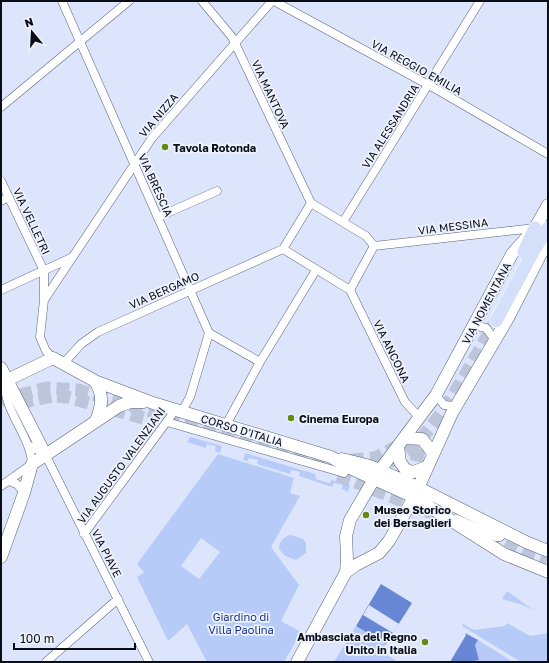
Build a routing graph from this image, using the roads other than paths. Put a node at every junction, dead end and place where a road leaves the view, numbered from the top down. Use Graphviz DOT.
graph roads {
  1 [pos="62,1"];
  2 [pos="129,1"];
  3 [pos="202,1"];
  4 [pos="273,1"];
  5 [pos="480,1"];
  6 [pos="80,42"];
  7 [pos="235,43"];
  8 [pos="429,85"];
  9 [pos="1,107"];
  10 [pos="548,154"];
  11 [pos="134,163"];
  12 [pos="1,181"];
  13 [pos="218,190"];
  14 [pos="9,197"];
  15 [pos="1,201"];
  16 [pos="311,203"];
  17 [pos="548,205"];
  18 [pos="158,217"];
  19 [pos="343,222"];
  20 [pos="535,228"];
  21 [pos="548,228"];
  22 [pos="548,240"];
  23 [pos="374,246"];
  24 [pos="283,248"];
  25 [pos="75,256"];
  26 [pos="316,270"];
  27 [pos="44,271"];
  28 [pos="1,290"];
  29 [pos="191,290"];
  30 [pos="350,290"];
  31 [pos="44,300"];
  32 [pos="473,325"];
  33 [pos="209,333"];
  34 [pos="495,340"];
  35 [pos="52,358"];
  36 [pos="260,362"];
  37 [pos="63,364"];
  38 [pos="1,368"];
  39 [pos="95,381"];
  40 [pos="4,382"];
  41 [pos="433,400"];
  42 [pos="153,403"];
  43 [pos="455,406"];
  44 [pos="179,410"];
  45 [pos="420,418"];
  46 [pos="96,421"];
  47 [pos="167,422"];
  48 [pos="226,425"];
  49 [pos="402,443"];
  50 [pos="28,445"];
  51 [pos="432,453"];
  52 [pos="45,454"];
  53 [pos="331,457"];
  54 [pos="32,464"];
  55 [pos="427,467"];
  56 [pos="344,474"];
  57 [pos="377,474"];
  58 [pos="4,483"];
  59 [pos="367,490"];
  60 [pos="416,492"];
  61 [pos="24,493"];
  62 [pos="441,512"];
  63 [pos="506,532"];
  64 [pos="84,534"];
  65 [pos="548,551"];
  66 [pos="1,557"];
  67 [pos="346,572"];
  68 [pos="548,572"];
  69 [pos="118,599"];
  70 [pos="300,661"];
  71 [pos="46,662"];
  72 [pos="149,662"];
  1 -- 6 [label="street, VIA BRESCIA"];
  2 -- 6 [label="street"];
  3 -- 7 [label="street, VIA MANTOVA"];
  4 -- 7 [label="street, VIA NIZZA"];
  4 -- 8 [label="street, VIA REGGIO EMILIA"];
  5 -- 8 [label="street, VIA ALESSANDRIA"];
  6 -- 9 [label="street"];
  6 -- 11 [label="street, VIA BRESCIA"];
  7 -- 11 [label="street, VIA NIZZA"];
  7 -- 16 [label="street, VIA MANTOVA"];
  8 -- 10 [label="street, VIA REGGIO EMILIA"];
  8 -- 19 [label="street, VIA ALESSANDRIA"];
  11 -- 18 [label="street, VIA BRESCIA"];
  11 -- 25 [label="street, VIA NIZZA"];
  12 -- 14 [label="street, VIA VELLETRI"];
  13 -- 18 [label="street"];
  14 -- 15 [label="street"];
  14 -- 27 [label="street, VIA VELLETRI"];
  16 -- 19 [label="street"];
  16 -- 24 [label="street"];
  17 -- 20 [label="street, VIA NOMENTANA"];
  18 -- 29 [label="street, VIA BRESCIA"];
  19 -- 23 [label="street"];
  20 -- 21 [label="main road"];
  20 -- 23 [label="street, VIA MESSINA"];
  20 -- 32 [label="street, VIA NOMENTANA"];
  22 -- 34 [label="street"];
  23 -- 30 [label="street"];
  24 -- 26 [label="street"];
  24 -- 29 [label="street, VIA BERGAMO"];
  25 -- 27 [label="street"];
  25 -- 31 [label="street, VIA NIZZA"];
  26 -- 30 [label="street"];
  26 -- 36 [label="street"];
  27 -- 28 [label="street"];
  27 -- 31 [label="street, VIA NIZZA"];
  29 -- 33 [label="street, VIA BRESCIA"];
  29 -- 37 [label="street, VIA BERGAMO"];
  30 -- 45 [label="street, VIA ANCONA"];
  31 -- 35 [label="street, VIA NIZZA"];
  32 -- 34 [label="street"];
  32 -- 41 [label="street, VIA NOMENTANA"];
  33 -- 36 [label="street"];
  33 -- 44 [label="street, VIA AUGUSTO VALENZIANI"];
  34 -- 43 [label="street"];
  35 -- 37 [label="street, CORSO D'ITALIA"];
  35 -- 40 [label="street"];
  36 -- 48 [label="street"];
  37 -- 39 [label="street, CORSO D'ITALIA"];
  38 -- 40 [label="street"];
  39 -- 42 [label="street, CORSO D'ITALIA"];
  39 -- 46 [label="street"];
  40 -- 50 [label="street"];
  40 -- 52 [label="street"];
  41 -- 43 [label="street"];
  41 -- 45 [label="street, VIA NOMENTANA"];
  42 -- 44 [label="street, CORSO D'ITALIA"];
  42 -- 46 [label="street, CORSO D'ITALIA"];
  43 -- 51 [label="street"];
  44 -- 47 [label="street, VIA AUGUSTO VALENZIANI"];
  44 -- 48 [label="street, CORSO D'ITALIA"];
  45 -- 49 [label="street, VIA NOMENTANA"];
  46 -- 52 [label="street, CORSO D'ITALIA"];
  47 -- 56 [label="street, CORSO D'ITALIA"];
  47 -- 64 [label="street, VIA AUGUSTO VALENZIANI"];
  48 -- 53 [label="street, CORSO D'ITALIA"];
  49 -- 51 [label="street"];
  49 -- 55 [label="street"];
  49 -- 57 [label="street, VIA NOMENTANA"];
  50 -- 52 [label="street"];
  50 -- 54 [label="street"];
  51 -- 55 [label="street"];
  52 -- 54 [label="street, CORSO D'ITALIA"];
  52 -- 64 [label="street, VIA PIAVE"];
  53 -- 56 [label="street, CORSO D'ITALIA"];
  53 -- 57 [label="street, CORSO D'ITALIA"];
  54 -- 58 [label="street"];
  54 -- 61 [label="street"];
  55 -- 60 [label="street"];
  56 -- 59 [label="street, CORSO D'ITALIA"];
  57 -- 59 [label="street, VIA NOMENTANA"];
  57 -- 60 [label="street, CORSO D'ITALIA"];
  58 -- 61 [label="street"];
  59 -- 67 [label="street, VIA NOMENTANA"];
  60 -- 62 [label="street"];
  60 -- 63 [label="street"];
  60 -- 67 [label="street"];
  61 -- 66 [label="street"];
  62 -- 63 [label="street"];
  62 -- 68 [label="street"];
  63 -- 65 [label="street"];
  64 -- 69 [label="street, VIA PIAVE"];
  67 -- 70 [label="street"];
  69 -- 71 [label="street"];
  69 -- 72 [label="street, VIA PIAVE"];
}
